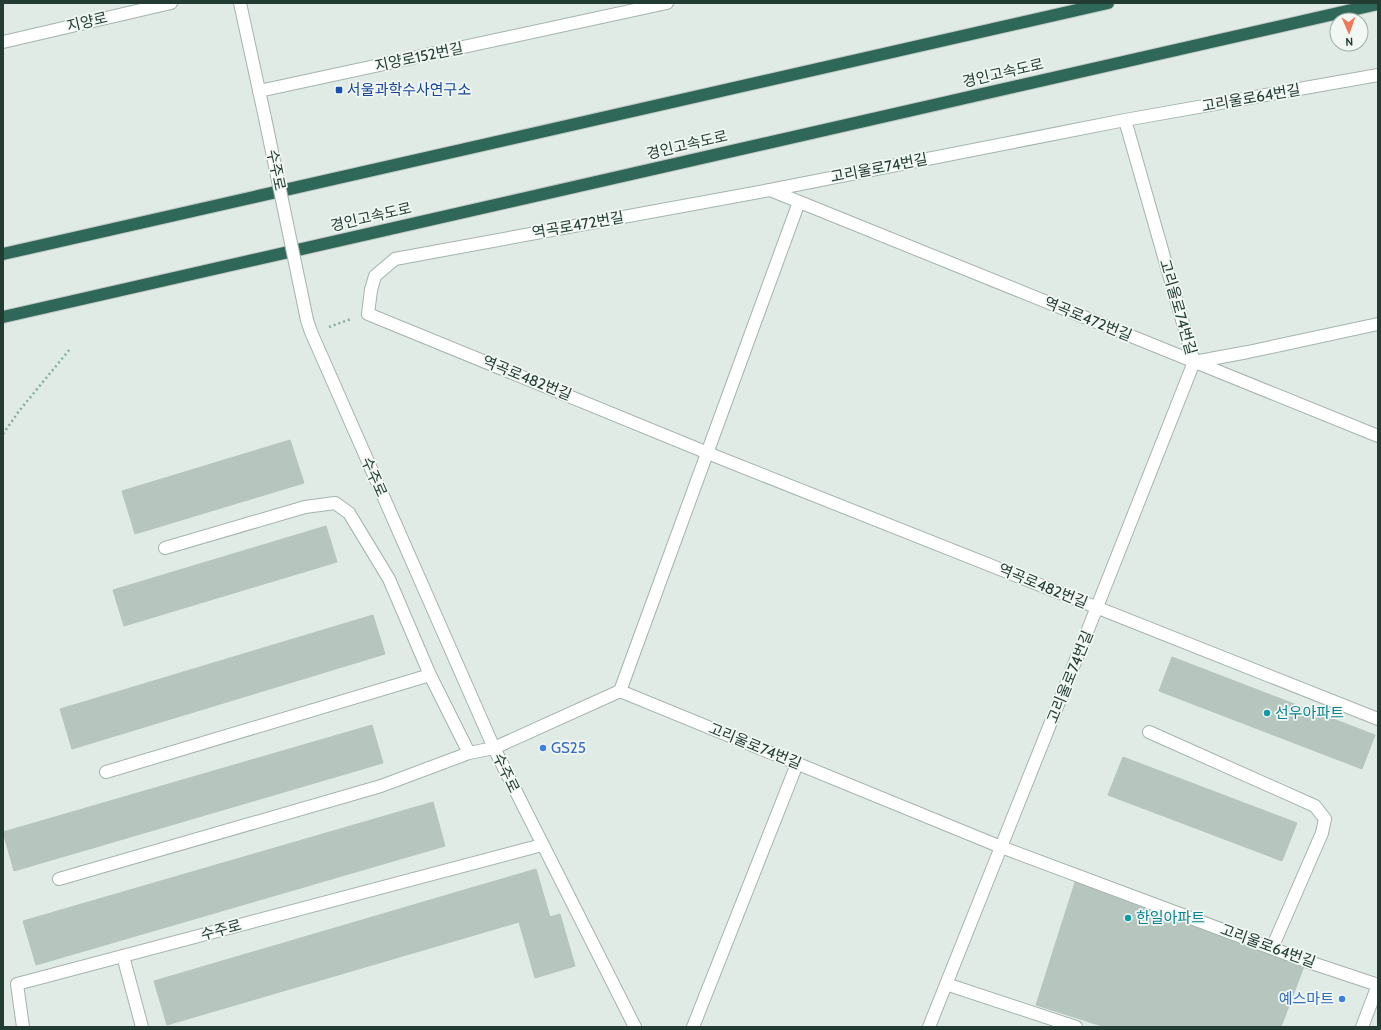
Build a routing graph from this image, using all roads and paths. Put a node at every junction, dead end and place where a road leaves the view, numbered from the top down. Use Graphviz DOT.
graph roads {
  1 [pos="172,3"];
  2 [pos="240,3"];
  3 [pos="667,3"];
  4 [pos="1108,3"];
  5 [pos="1378,4"];
  6 [pos="3,42"];
  7 [pos="1378,75"];
  8 [pos="259,91"];
  9 [pos="1125,120"];
  10 [pos="770,190"];
  11 [pos="799,202"];
  12 [pos="3,254"];
  13 [pos="368,314"];
  14 [pos="3,317"];
  15 [pos="1378,324"];
  16 [pos="311,332"];
  17 [pos="70,349"];
  18 [pos="1194,362"];
  19 [pos="3,434"];
  20 [pos="1378,436"];
  21 [pos="707,452"];
  22 [pos="165,548"];
  23 [pos="1097,607"];
  24 [pos="430,675"];
  25 [pos="620,691"];
  26 [pos="1378,719"];
  27 [pos="1150,732"];
  28 [pos="494,748"];
  29 [pos="469,753"];
  30 [pos="797,764"];
  31 [pos="106,772"];
  32 [pos="542,845"];
  33 [pos="1001,847"];
  34 [pos="59,879"];
  35 [pos="1272,948"];
  36 [pos="123,956"];
  37 [pos="946,984"];
  38 [pos="1378,985"];
  39 [pos="23,1027"];
  40 [pos="142,1027"];
  41 [pos="635,1027"];
  42 [pos="693,1027"];
  43 [pos="929,1027"];
  44 [pos="1076,1027"];
  45 [pos="1362,1027"];
  1 -- 6 [label="street, 지양로"];
  2 -- 8 [label="street"];
  3 -- 8 [label="street, 지양로152번길"];
  4 -- 12 [label="highway"];
  5 -- 14 [label="highway, 경인고속도로"];
  7 -- 9 [label="street, 고리울로64번길"];
  8 -- 16 [label="street, 수주로, bridge"];
  9 -- 10 [label="street, 고리울로74번길"];
  9 -- 18 [label="street, 고리울로74번길"];
  10 -- 11 [label="street, 역곡로472번길"];
  10 -- 13 [label="street, 역곡로472번길"];
  11 -- 18 [label="street, 역곡로472번길"];
  11 -- 21 [label="street"];
  13 -- 16 [label="path"];
  13 -- 21 [label="street, 역곡로482번길"];
  15 -- 18 [label="street"];
  16 -- 28 [label="street, 수주로"];
  17 -- 19 [label="path"];
  18 -- 20 [label="street, 역곡로472번길"];
  18 -- 23 [label="street, 고리울로74번길"];
  21 -- 23 [label="street, 역곡로482번길"];
  21 -- 25 [label="street"];
  22 -- 24 [label="street"];
  23 -- 26 [label="street, 역곡로482번길"];
  23 -- 33 [label="street, 고리울로74번길"];
  24 -- 29 [label="street"];
  24 -- 31 [label="street"];
  25 -- 28 [label="street"];
  25 -- 30 [label="street, 고리울로74번길"];
  27 -- 35 [label="street"];
  28 -- 29 [label="street"];
  28 -- 32 [label="street, 수주로"];
  29 -- 34 [label="street"];
  30 -- 33 [label="street, 고리울로74번길"];
  30 -- 42 [label="street"];
  32 -- 36 [label="street, 수주로"];
  32 -- 41 [label="street, 수주로"];
  33 -- 35 [label="street, 고리울로64번길"];
  33 -- 37 [label="street, 고리울로74번길"];
  35 -- 38 [label="street, 고리울로64번길"];
  36 -- 39 [label="street, 수주로"];
  36 -- 40 [label="street"];
  37 -- 43 [label="street, 고리울로74번길"];
  37 -- 44 [label="street"];
  38 -- 45 [label="street, 고리울로64번길"];
}
